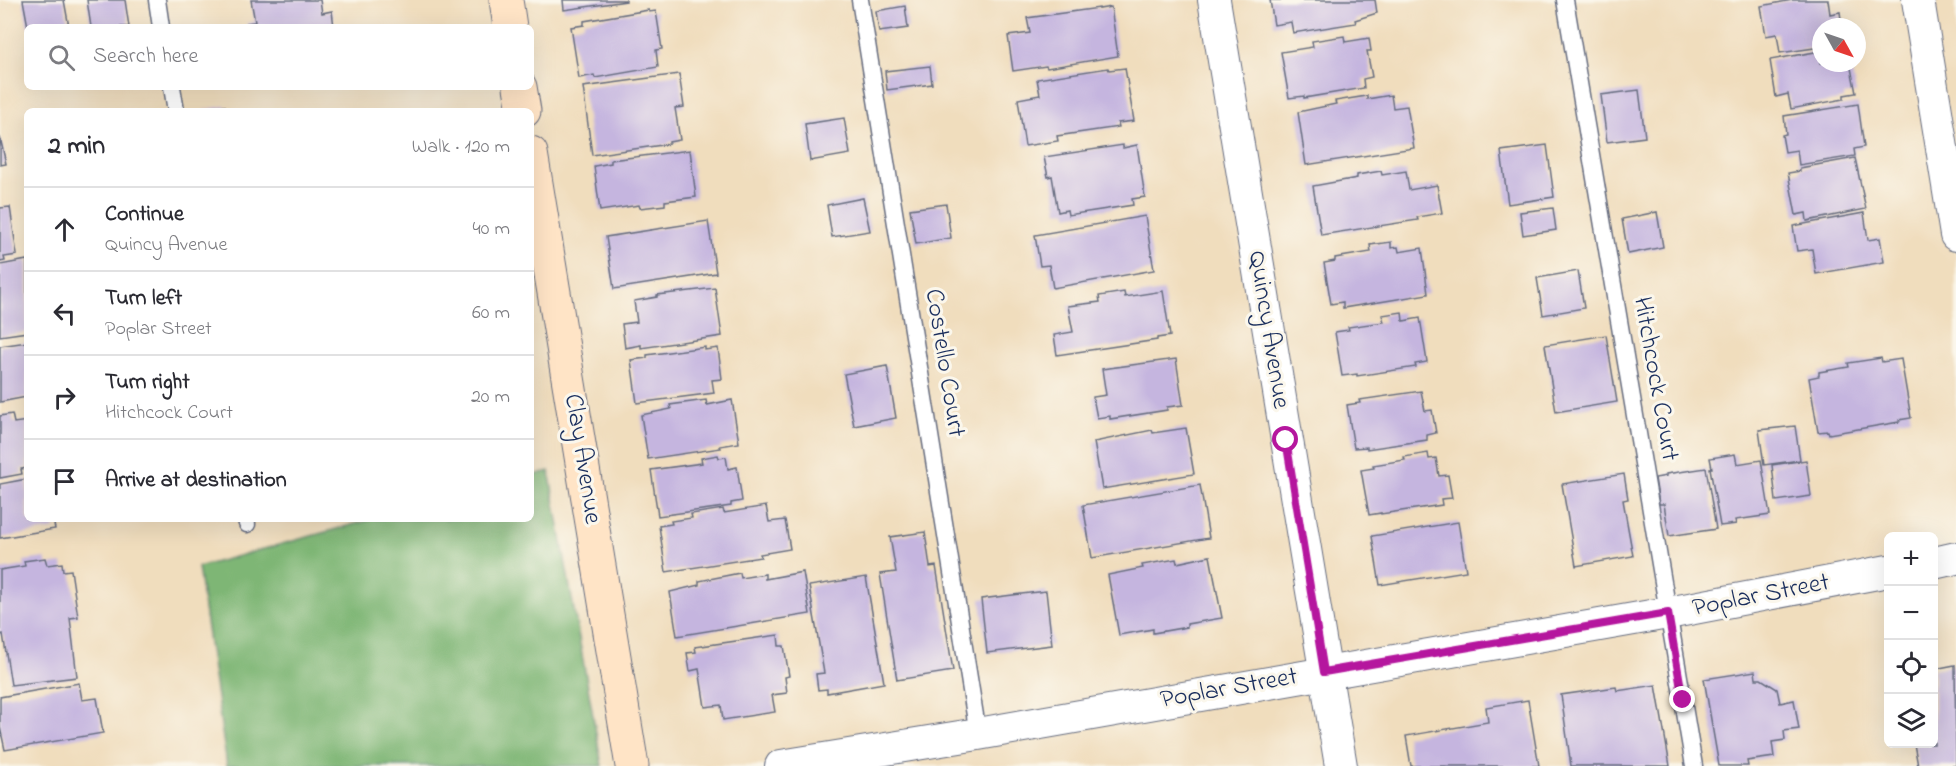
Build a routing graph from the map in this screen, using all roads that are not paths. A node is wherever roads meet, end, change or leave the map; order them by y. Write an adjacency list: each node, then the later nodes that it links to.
1 (157, 0): 7 (lane)
2 (506, 0): 8 (main road)
3 (860, 0): 20 (lane, Costello Court)
4 (1214, 0): 19 (street, Quincy Avenue)
5 (1564, 0): 18 (lane, Hitchcock Court)
6 (1918, 0): 14 (street)
7 (161, 24)
8 (510, 24)
9 (172, 90): 11 (lane)
10 (520, 90): 12 (main road)
11 (176, 108)
12 (524, 108)
13 (534, 171): 21 (main road, Clay Avenue)
14 (1956, 234)
15 (1956, 558): 16 (street)
16 (1938, 562)
17 (1884, 572): 18 (street, Poplar Street)
18 (1668, 613): 19 (street, Poplar Street); 24 (lane, Hitchcock Court)
19 (1324, 672): 20 (street, Poplar Street); 23 (street, Quincy Avenue)
20 (978, 734): 22 (street, Poplar Street)
21 (632, 766)
22 (781, 766)
23 (1341, 766)
24 (1694, 766)

